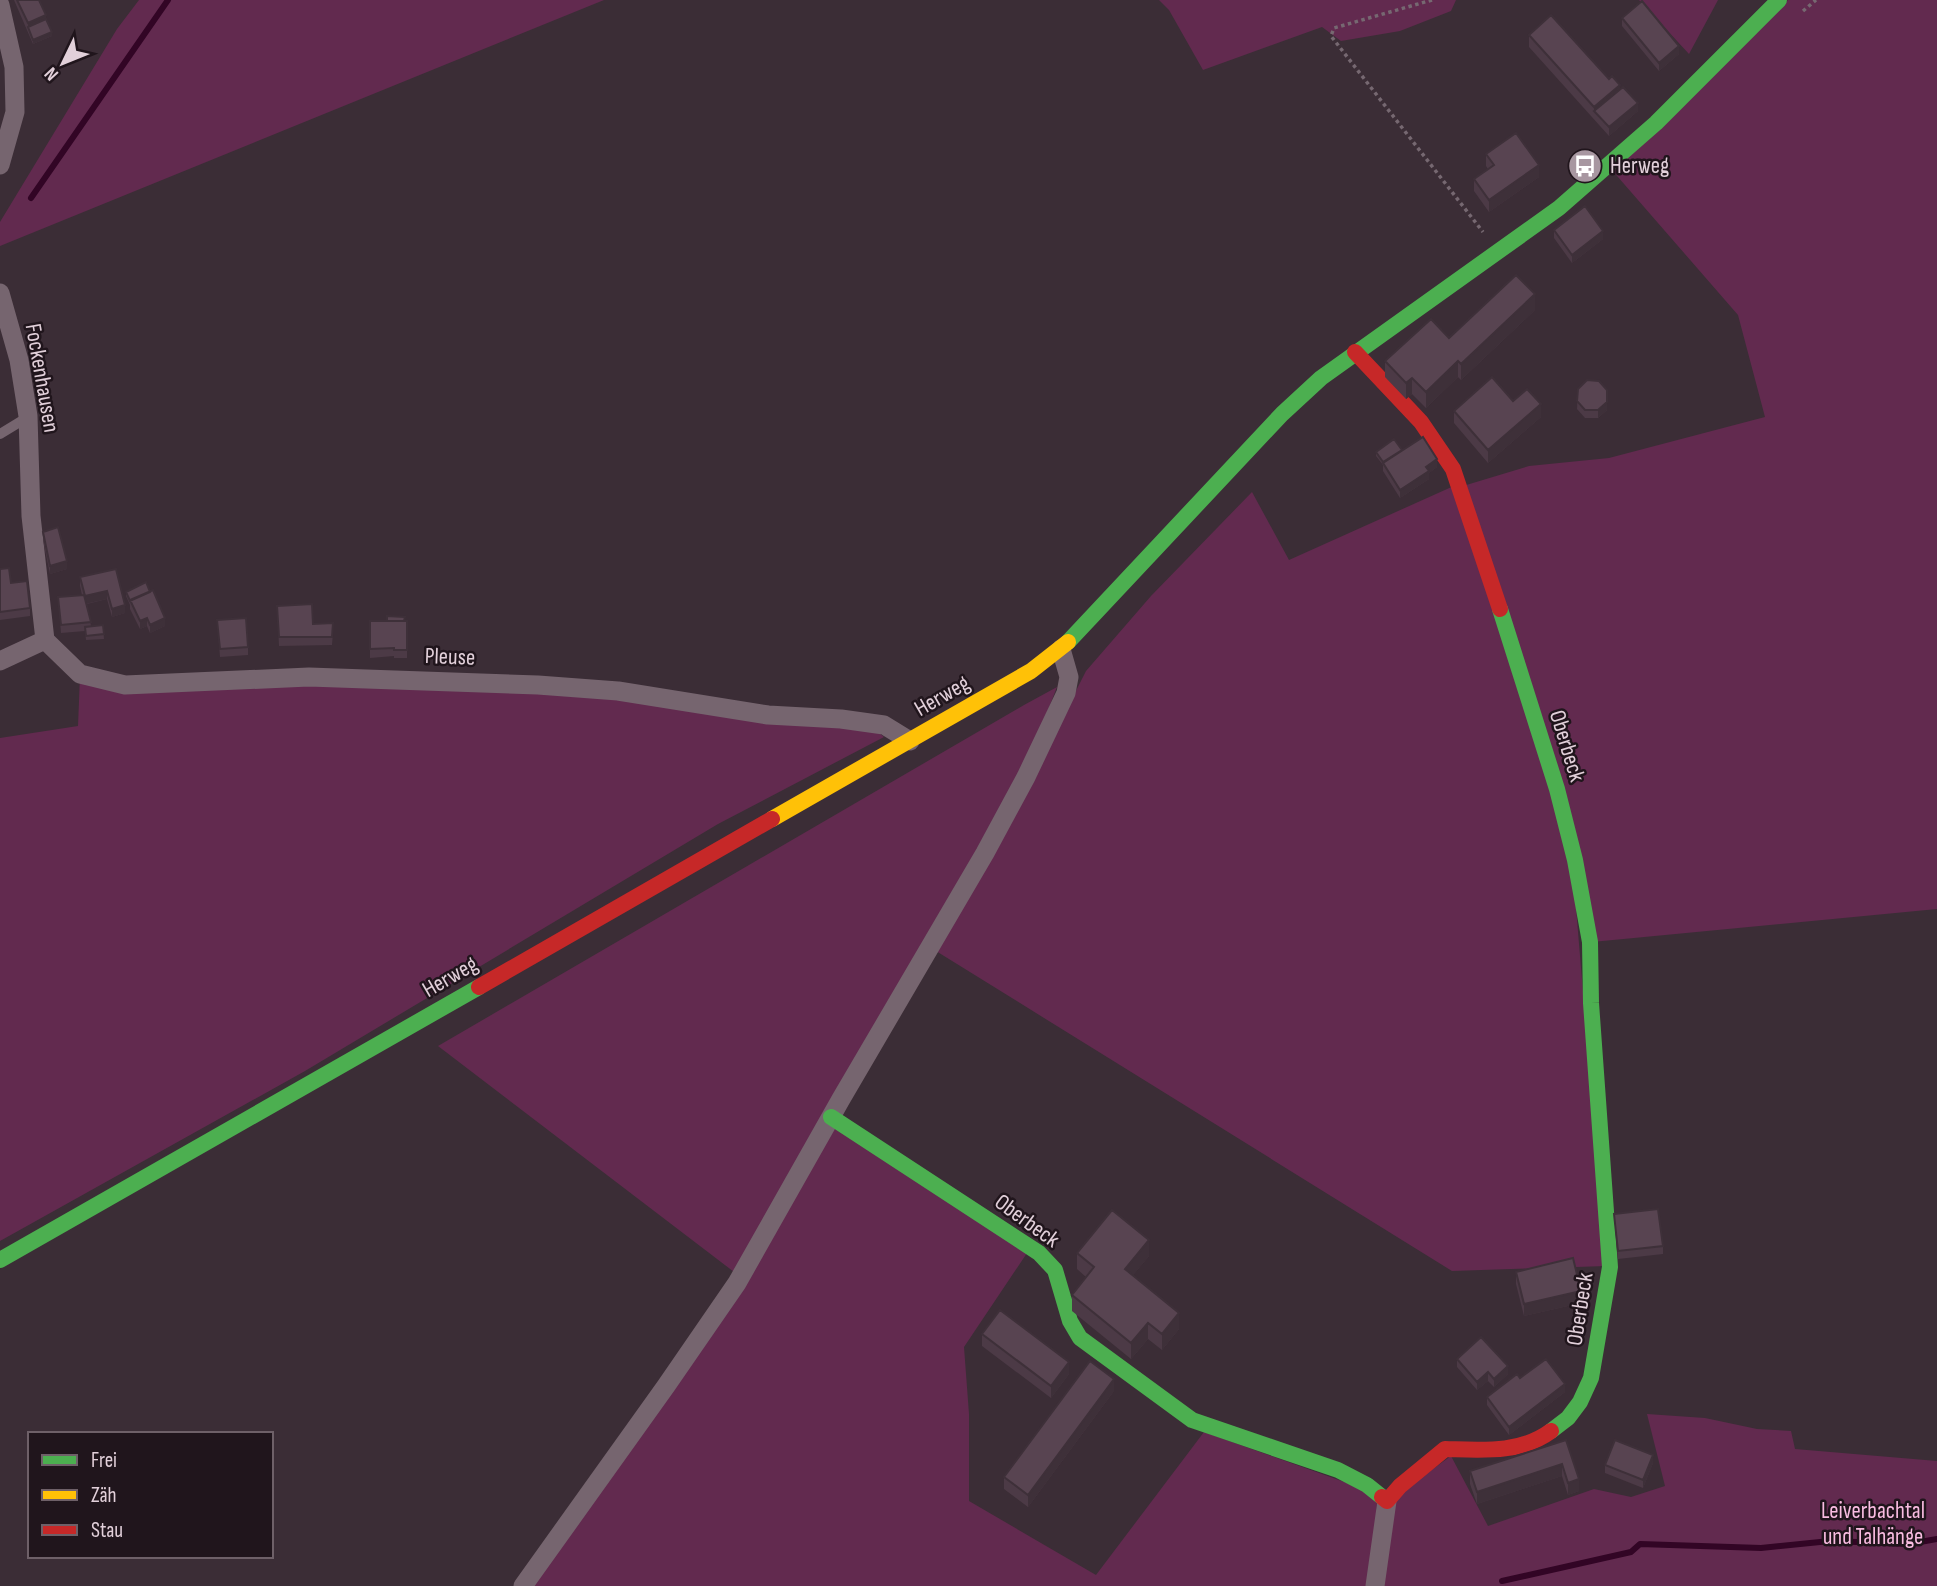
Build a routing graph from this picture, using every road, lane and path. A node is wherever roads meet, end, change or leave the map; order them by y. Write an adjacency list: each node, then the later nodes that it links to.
1 (1432, 0): 5 (path)
2 (1779, 0): 5 (main road, Herweg)
3 (0, 5): 4 (street)
4 (0, 164)
5 (1500, 252): 7 (main road, Herweg)
6 (0, 293): 8 (street, Fockenhausen)
7 (1355, 352): 11 (main road, Herweg); 16 (main road, Oberbeck)
8 (28, 416): 9 (lane); 10 (street, Fockenhausen)
9 (0, 433)
10 (45, 640): 12 (street); 13 (street, Pleuse)
11 (1061, 649): 13 (main road, Herweg); 14 (street)
12 (0, 661)
13 (910, 741): 15 (main road, Herweg)
14 (831, 1118): 16 (main road, Oberbeck); 17 (street)
15 (0, 1260)
16 (1387, 1501): 18 (street)
17 (523, 1586)
18 (1375, 1586)

